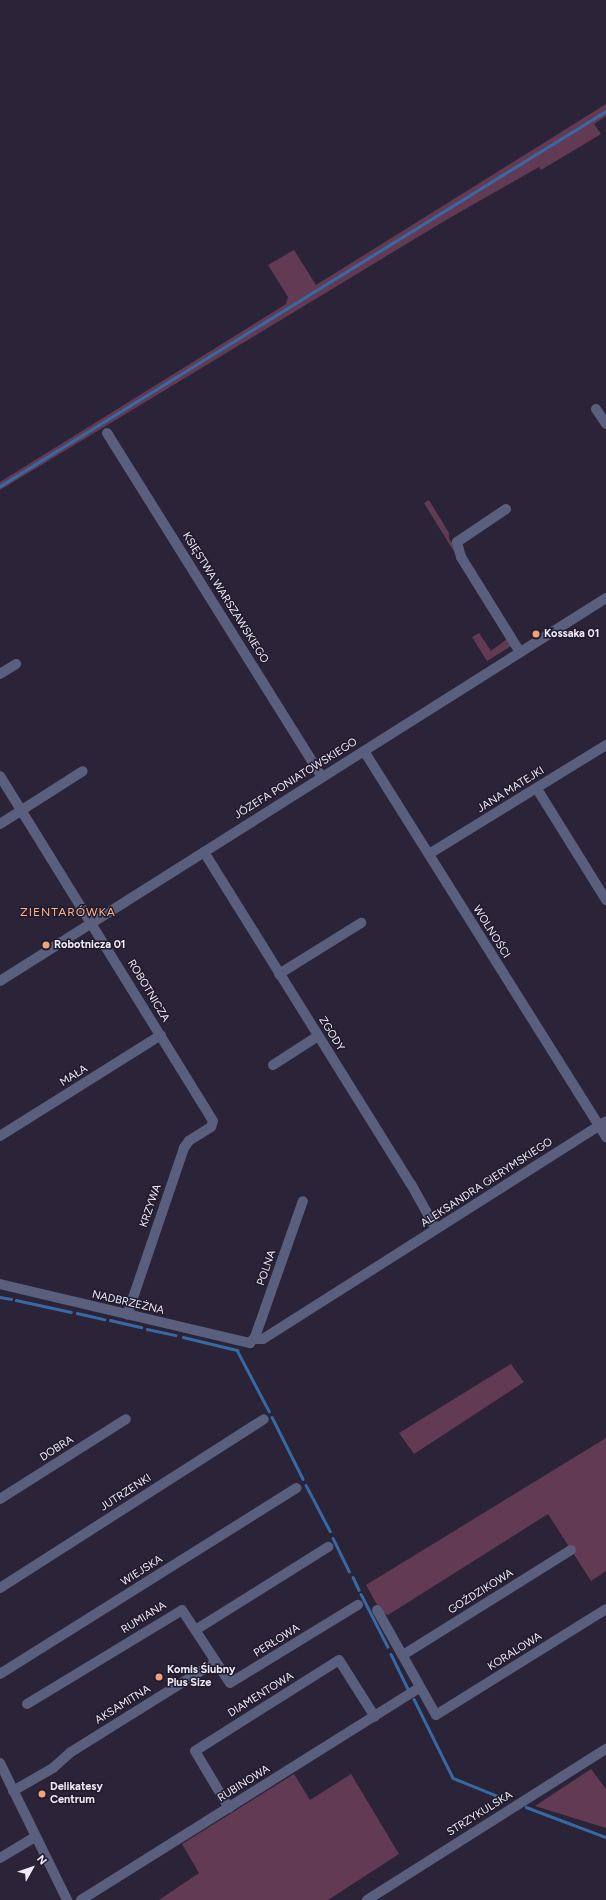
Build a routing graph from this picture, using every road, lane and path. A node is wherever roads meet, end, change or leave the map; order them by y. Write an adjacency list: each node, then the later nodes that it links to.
1 (596, 409): 2 (street)
2 (606, 424)
3 (107, 433): 13 (street, KSIĘSTWA WARSZAWSKIEGO)
4 (506, 510): 6 (street)
5 (606, 598): 6 (street, JÓZEFA PONIATOWSKIEGO)
6 (520, 652): 10 (street, JÓZEFA PONIATOWSKIEGO)
7 (16, 664): 8 (street)
8 (0, 674)
9 (606, 745): 14 (street, JANA MATEJKI)
10 (364, 751): 13 (street, JÓZEFA PONIATOWSKIEGO); 18 (street, WOLNOŚCI)
11 (83, 771): 15 (street)
12 (0, 776): 15 (street, ROBOTNICZA)
13 (322, 777): 17 (street, JÓZEFA PONIATOWSKIEGO)
14 (537, 789): 18 (street, JANA MATEJKI); 19 (street)
15 (22, 810): 16 (street); 20 (street, ROBOTNICZA)
16 (0, 824)
17 (204, 852): 20 (street, JÓZEFA PONIATOWSKIEGO); 22 (street, ZGODY)
18 (429, 854): 28 (street, WOLNOŚCI)
19 (606, 900)
20 (92, 922): 23 (street, JÓZEFA PONIATOWSKIEGO); 24 (street, ROBOTNICZA)
21 (361, 923): 22 (street)
22 (279, 974): 25 (street, ZGODY)
23 (0, 981)
24 (161, 1035): 27 (street, ROBOTNICZA); 29 (street, MAŁA)
25 (318, 1036): 26 (street); 32 (street, ZGODY)
26 (273, 1065)
27 (212, 1117): 34 (street, KRZYWA)
28 (602, 1123): 30 (street, WOLNOŚCI); 32 (street, ALEKSANDRA GIERYMSKIEGO)
29 (0, 1136)
30 (606, 1137)
31 (303, 1201): 35 (street, POLNA)
32 (436, 1229): 35 (street, ALEKSANDRA GIERYMSKIEGO)
33 (0, 1284): 34 (street, NADBRZEŻNA)
34 (127, 1315): 35 (street, NADBRZEŻNA)
35 (253, 1340)
36 (126, 1419): 39 (street, DOBRA)
37 (264, 1419): 42 (street, JUTRZENKI)
38 (297, 1488): 49 (street, WIEJSKA)
39 (0, 1499)
40 (328, 1547): 46 (street)
41 (571, 1550): 47 (street, GOŹDZIKOWA)
42 (0, 1588)
43 (358, 1605): 48 (street, PERŁOWA)
44 (377, 1610): 47 (street)
45 (606, 1610): 50 (street, KORALOWA)
46 (197, 1629): 48 (street); 51 (street, RUMIANA)
47 (403, 1655): 50 (street)
48 (216, 1662): 55 (street, AKSAMITNA)
49 (0, 1674)
50 (419, 1688): 52 (street, RUBINOWA)
51 (27, 1704)
52 (375, 1717): 56 (street, RUBINOWA); 56 (street, DIAMENTOWA)
53 (606, 1749): 61 (street, STRZYKULSKA)
54 (1, 1767): 55 (street)
55 (13, 1791): 57 (street)
56 (229, 1808): 60 (street, RUBINOWA)
57 (35, 1837): 58 (street); 59 (street)
58 (0, 1858)
59 (67, 1900)
60 (81, 1900)
61 (367, 1900)

